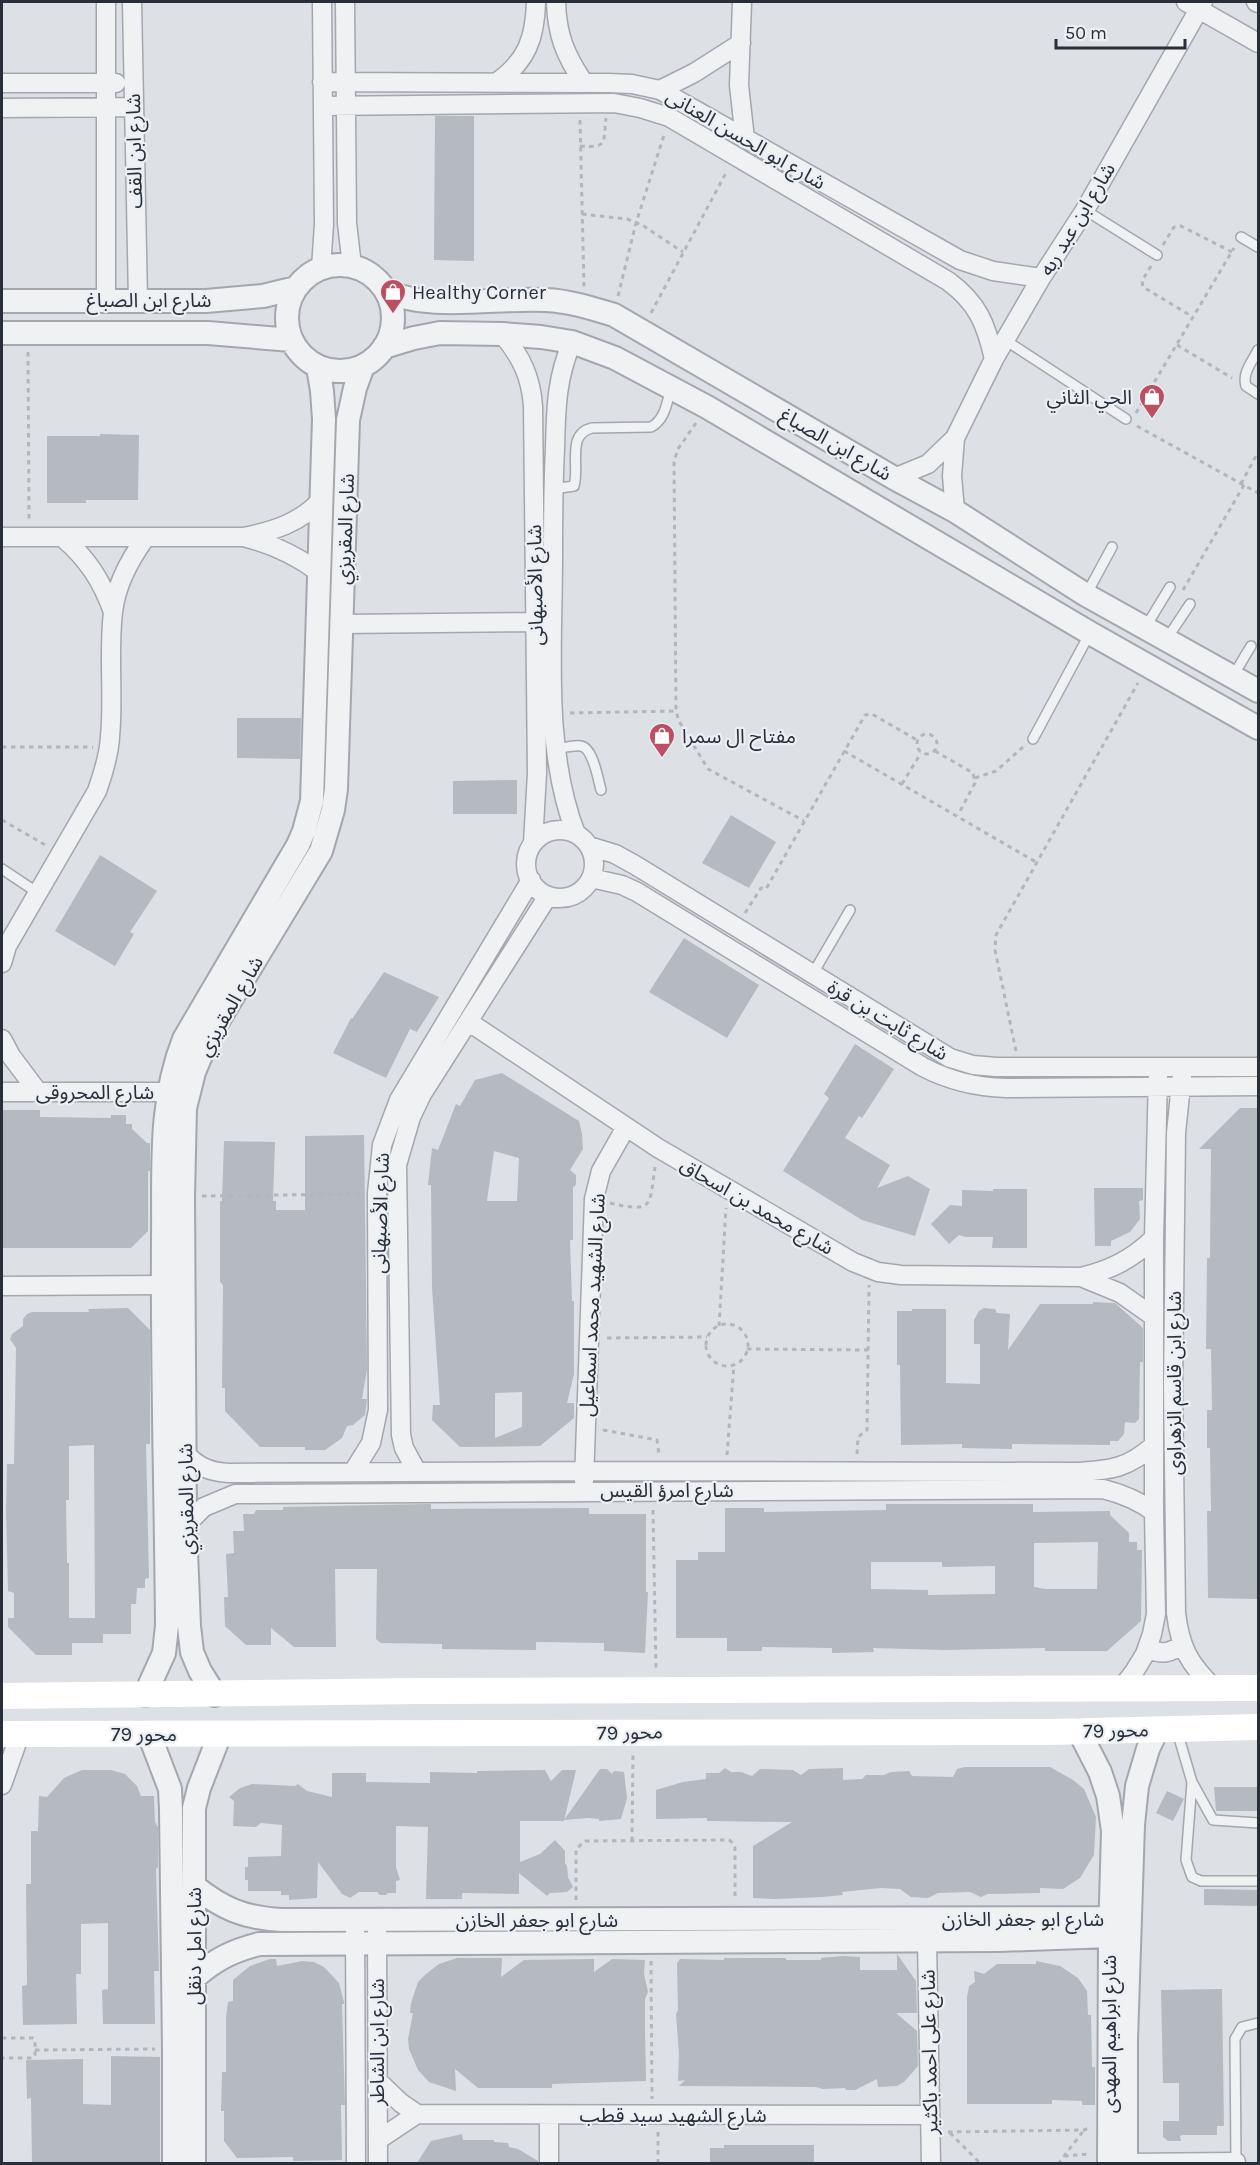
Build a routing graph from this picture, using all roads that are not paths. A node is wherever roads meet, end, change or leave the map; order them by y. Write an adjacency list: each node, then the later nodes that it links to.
1 (106, 2): 14 (street, شارع ابن القف)
2 (132, 2): 15 (street, شارع ابن القف)
3 (322, 2): 11 (street)
4 (345, 2): 16 (street)
5 (536, 2): 12 (street)
6 (556, 2): 17 (street)
7 (742, 2): 9 (street)
8 (1196, 4): 10 (street); 27 (street, شارع ابن عبد ربه)
9 (741, 43): 19 (street); 26 (street)
10 (1258, 43)
11 (322, 82): 16 (street, شارع ابو الحسن العنانى); 23 (street)
12 (496, 82): 16 (street, شارع ابو الحسن العنانى); 17 (street, شارع ابو الحسن العنانى)
13 (2, 83): 14 (street)
14 (106, 83): 15 (street); 24 (street, شارع ابن القف)
15 (133, 83): 22 (street, شارع ابن القف)
16 (346, 83): 21 (street)
17 (584, 83): 18 (street, شارع ابو الحسن العنانى)
18 (624, 84): 19 (street, شارع ابو الحسن العنانى); 20 (street)
19 (660, 90): 26 (street, شارع ابو الحسن العنانى)
20 (615, 104): 21 (street, شارع ابو الحسن العنانى); 46 (street, شارع ابو الحسن العنانى)
21 (346, 105): 23 (street, شارع ابو الحسن العنانى); 31 (street)
22 (133, 106): 24 (street); 38 (street, شارع ابن القف)
23 (323, 106): 32 (street)
24 (106, 107): 25 (street); 36 (street, شارع ابن القف)
25 (2, 108)
26 (745, 139): 33 (street, شارع ابو الحسن العنانى)
27 (1085, 210): 30 (lane); 33 (street, شارع ابن عبد ربه)
28 (1241, 237): 29 (lane)
29 (1258, 247)
30 (1157, 255)
31 (352, 266): 32 (street); 35 (street)
32 (321, 268): 34 (street)
33 (1041, 278): 42 (street, شارع ابن عبد ربه)
34 (296, 288): 38 (street, شارع ابن الصباغ); 41 (street)
35 (385, 290): 44 (street); 53 (street, شارع ابن الصباغ)
36 (106, 300): 37 (street, شارع ابن الصباغ); 38 (street, شارع ابن الصباغ)
37 (2, 301)
38 (138, 301)
39 (2, 333): 41 (street, شارع ابن الصباغ)
40 (502, 334): 43 (street, شارع ابن الصباغ); 44 (street, شارع ابن الصباغ); 67 (street, شارع الأصبهانى)
41 (291, 340): 47 (street)
42 (1005, 340): 46 (street, شارع ابن عبد ربه); 51 (lane)
43 (572, 342): 49 (street, شارع ابن الصباغ); 54 (street, شارع الأصبهانى)
44 (384, 347): 48 (street)
45 (1258, 351): 50 (lane)
46 (994, 359): 52 (street, شارع ابن عبد ربه)
47 (318, 366): 48 (street); 55 (street, شارع المقريزي)
48 (363, 366): 68 (street, شارع المقريزي)
49 (672, 387): 54 (lane); 70 (street, شارع ابن الصباغ)
50 (1258, 394)
51 (1126, 419)
52 (955, 438): 53 (street, شارع ابن عبد ربه); 56 (street, شارع ابن عبد ربه)
53 (894, 478): 56 (street, شارع ابن الصباغ)
54 (553, 489): 77 (street, شارع الأصبهانى)
55 (322, 499): 60 (street); 62 (street, شارع المقريزي)
56 (955, 511): 64 (street, شارع ابن الصباغ)
57 (2, 537): 58 (street)
58 (62, 537): 59 (street); 66 (street)
59 (146, 537): 60 (street); 66 (street)
60 (243, 537): 62 (street)
61 (1112, 547): 64 (lane)
62 (320, 573): 100 (street, شارع المقريزي)
63 (1170, 587): 69 (lane)
64 (1086, 594): 69 (street, شارع ابن الصباغ)
65 (1190, 604): 71 (lane)
66 (113, 612): 84 (street)
67 (536, 622): 68 (street); 80 (street, شارع الأصبهانى)
68 (341, 624): 100 (street, شارع المقريزي)
69 (1145, 628): 71 (street, شارع ابن الصباغ)
70 (1090, 633): 75 (street, شارع ابن الصباغ); 76 (lane)
71 (1166, 640): 73 (street, شارع ابن الصباغ)
72 (1251, 646): 73 (lane)
73 (1232, 678): 74 (street, شارع ابن الصباغ)
74 (1258, 691)
75 (1258, 728)
76 (1033, 739)
77 (556, 749): 78 (lane); 79 (street, شارع الأصبهانى)
78 (601, 790)
79 (583, 840): 80 (street); 82 (street); 88 (street, شارع ثابت بن قرة)
80 (533, 843): 83 (street)
81 (2, 869): 84 (lane)
82 (591, 878): 85 (street); 89 (street, شارع ثابت بن قرة)
83 (531, 880): 85 (street); 111 (street, شارع الأصبهانى)
84 (38, 893): 87 (street)
85 (548, 896): 90 (street, شارع الأصبهانى)
86 (850, 910): 88 (lane)
87 (2, 963)
88 (806, 971): 89 (street); 92 (street, شارع ثابت بن قرة)
89 (790, 985): 95 (street, شارع ثابت بن قرة)
90 (470, 1022): 101 (street, شارع محمد بن اسحاق); 112 (street, شارع الأصبهانى)
91 (2, 1039): 99 (street)
92 (1158, 1066): 93 (street, شارع ثابت بن قرة); 95 (street, شارع ابن قاسم الزهراوى)
93 (1183, 1066): 94 (street, شارع ثابت بن قرة); 96 (street, شارع ابن قاسم الزهراوى)
94 (1258, 1067)
95 (1158, 1086): 96 (street, شارع ثابت بن قرة); 102 (street, شارع ابن قاسم الزهراوى)
96 (1181, 1086): 97 (street, شارع ثابت بن قرة); 107 (street, شارع ابن قاسم الزهراوى)
97 (1258, 1086)
98 (2, 1092): 99 (street, شارع المحروقى)
99 (38, 1092): 100 (street, شارع المحروقى)
100 (179, 1092): 104 (street, شارع المقريزي); 109 (street, شارع المقريزي)
101 (626, 1127): 103 (street, شارع محمد بن اسحاق); 110 (street, شارع الشهيد محمد اسماعيل)
102 (1154, 1238): 103 (street, شارع محمد بن اسحاق); 106 (street, شارع ابن قاسم الزهراوى)
103 (1081, 1277): 106 (street, شارع محمد بن اسحاق)
104 (163, 1285): 105 (street); 116 (street, شارع المقريزي)
105 (2, 1286)
106 (1154, 1317): 107 (street, شارع ابن قاسم الزهراوى)
107 (1164, 1388): 108 (street, شارع ابن قاسم الزهراوى); 117 (street, شارع ابن قاسم الزهراوى)
108 (1154, 1445): 110 (street, شارع امرؤ القيس); 114 (street, شارع ابن قاسم الزهراوى)
109 (185, 1453): 111 (street, شارع امرؤ القيس); 115 (street, شارع المقريزي)
110 (585, 1471): 112 (street, شارع امرؤ القيس); 113 (street, شارع الشهيد محمد اسماعيل)
111 (353, 1472): 112 (street, شارع امرؤ القيس)
112 (417, 1472)
113 (584, 1491): 114 (street, شارع امرؤ القيس); 115 (street, شارع امرؤ القيس)
114 (1154, 1512): 118 (street, شارع ابن قاسم الزهراوى)
115 (185, 1526): 116 (street, شارع المقريزي)
116 (178, 1626): 125 (street, شارع المقريزي); 126 (street, شارع المقريزي)
117 (1182, 1643): 118 (street); 119 (street, شارع ابن قاسم الزهراوى)
118 (1147, 1648): 121 (street, شارع ابن قاسم الزهراوى)
119 (1214, 1688): 120 (main road, محور 79); 121 (main road, محور 79)
120 (1258, 1688)
121 (1121, 1689): 123 (main road, محور 79)
122 (620, 1690): 123 (main road, محور 79); 126 (main road, محور 79); 130 (main road)
123 (701, 1690): 131 (main road)
124 (5, 1692): 125 (main road, محور 79)
125 (145, 1695): 126 (main road, محور 79)
126 (215, 1695)
127 (1258, 1727): 128 (main road, محور 79)
128 (1167, 1729): 129 (main road, محور 79); 135 (lane); 143 (street, شارع ابراهيم المهدى)
129 (1079, 1731): 131 (main road, محور 79); 143 (street, شارع ابراهيم المهدى)
130 (633, 1732): 131 (main road, محور 79); 134 (main road, محور 79)
131 (710, 1732)
132 (11, 1734): 133 (main road, محور 79); 136 (street)
133 (149, 1734): 134 (main road, محور 79); 138 (street, شارع امل دنقل)
134 (220, 1734): 137 (street, شارع امل دنقل)
135 (1192, 1782): 139 (lane); 140 (lane)
136 (2, 1785)
137 (198, 1788): 138 (street); 141 (street, شارع امل دنقل)
138 (170, 1789): 154 (street, شارع امل دنقل)
139 (1258, 1823)
140 (1258, 1881)
141 (194, 1886): 142 (street, شارع ابو جعفر الخازن); 146 (street, شارع امل دنقل)
142 (366, 1920): 143 (street, شارع ابو جعفر الخازن); 145 (street, شارع ابن الشاطر)
143 (1116, 1927): 144 (street, شارع ابو جعفر الخازن); 153 (street, شارع ابراهيم المهدى); 153 (street, شارع ابراهيم المهدى)
144 (927, 1940): 145 (street, شارع ابو جعفر الخازن); 151 (street, شارع على احمد باكثير)
145 (366, 1943): 146 (street, شارع ابو جعفر الخازن); 148 (street, شارع ابن الشاطر); 156 (street, شارع ابن الشاطر)
146 (194, 1978): 155 (street, شارع امل دنقل)
147 (1258, 2024): 160 (lane)
148 (378, 2081): 149 (street); 152 (street, شارع ابن الشاطر)
149 (417, 2114): 150 (street, شارع الشهيد سيد قطب); 152 (street)
150 (549, 2115): 151 (street, شارع الشهيد سيد قطب); 158 (street)
151 (930, 2124): 159 (street, شارع على احمد باكثير)
152 (378, 2140): 157 (street, شارع ابن الشاطر)
153 (1118, 2161): 160 (street)
154 (174, 2163)
155 (194, 2163)
156 (356, 2163)
157 (378, 2163)
158 (549, 2163)
159 (931, 2163)
160 (1236, 2163)

